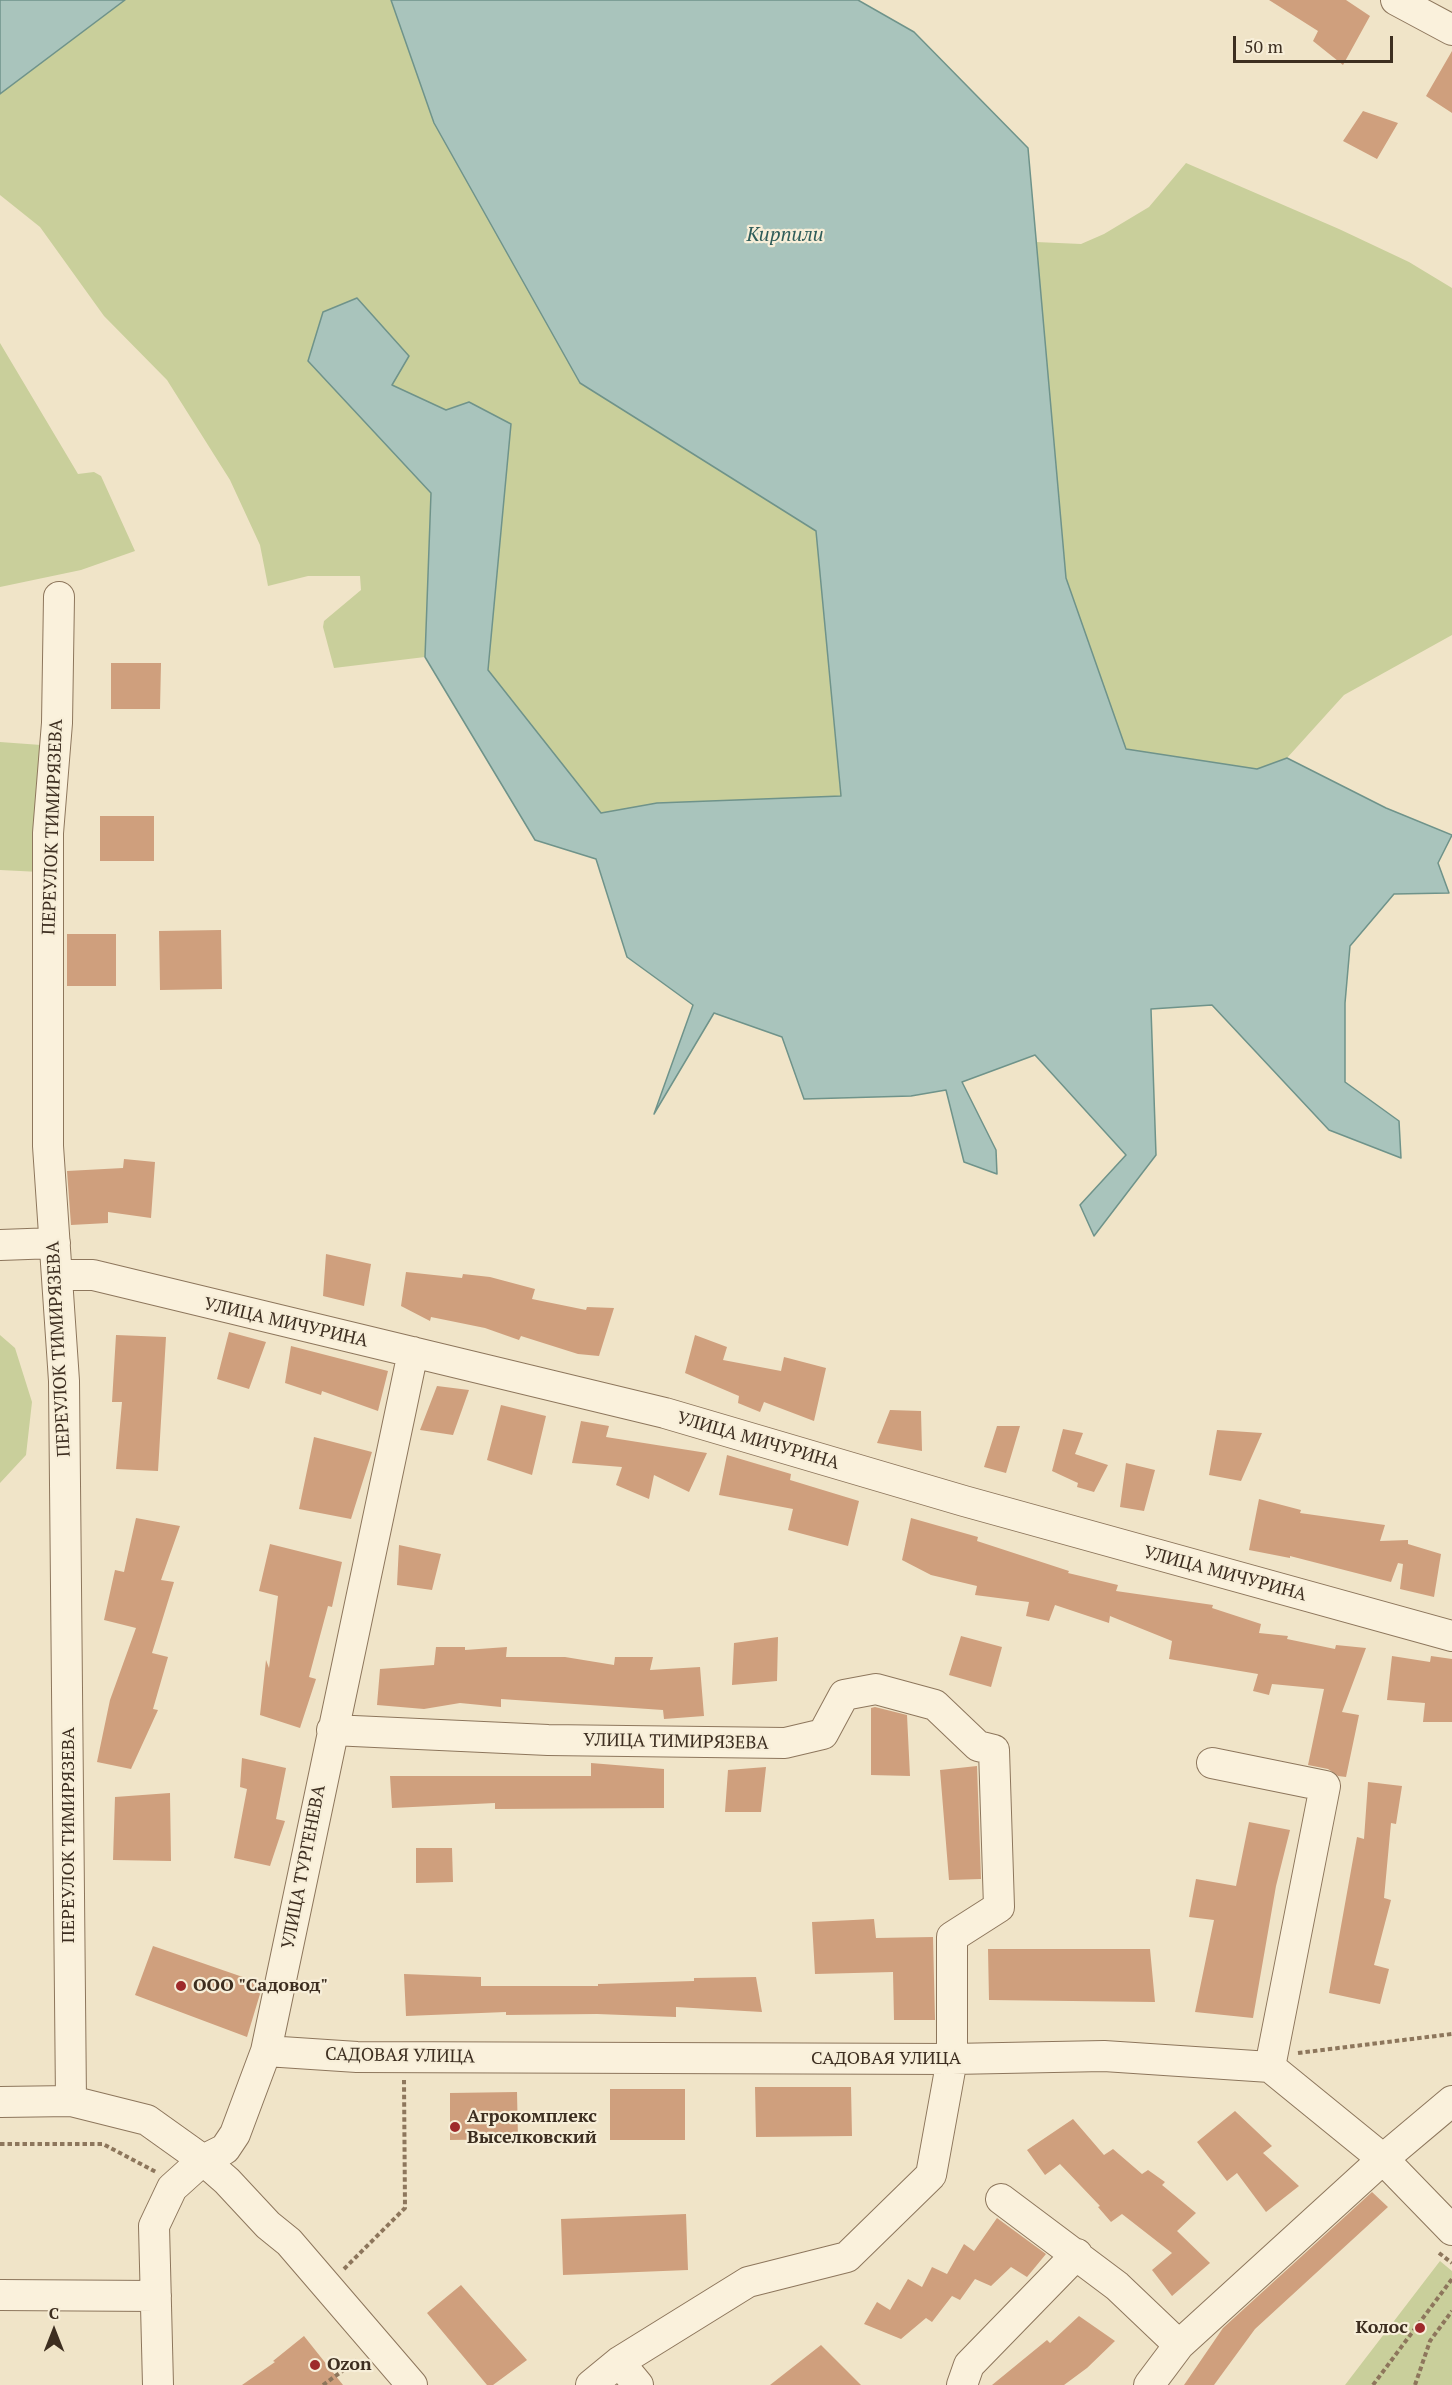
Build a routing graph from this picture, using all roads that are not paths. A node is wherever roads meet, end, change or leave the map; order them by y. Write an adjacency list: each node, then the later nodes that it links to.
1 (1395, 0): 2 (street)
2 (1452, 30)
3 (59, 597): 4 (street, ПЕРЕУЛОК ТИМИРЯЗЕВА)
4 (55, 1243): 5 (street); 6 (street, ПЕРЕУЛОК ТИМИРЯЗЕВА)
5 (0, 1245)
6 (57, 1275): 7 (street, УЛИЦА МИЧУРИНА); 14 (street, ПЕРЕУЛОК ТИМИРЯЗЕВА)
7 (412, 1352): 8 (street, УЛИЦА МИЧУРИНА); 9 (street, УЛИЦА ТУРГЕНЕВА)
8 (1452, 1636)
9 (332, 1730): 11 (street, УЛИЦА ТУРГЕНЕВА); 12 (street, УЛИЦА ТИМИРЯЗЕВА)
10 (1212, 1763): 13 (street)
11 (266, 2051): 12 (street, САДОВАЯ УЛИЦА); 18 (street, УЛИЦА ТУРГЕНЕВА)
12 (952, 2059): 13 (street, САДОВАЯ УЛИЦА); 25 (street)
13 (1270, 2067): 17 (street)
14 (71, 2101): 16 (street); 18 (street)
15 (1452, 2101): 17 (street)
16 (0, 2102)
17 (1383, 2159): 20 (street); 24 (street)
18 (203, 2160): 23 (street, УЛИЦА ТУРГЕНЕВА); 27 (street)
19 (1001, 2199): 21 (street)
20 (1452, 2230)
21 (1077, 2254): 24 (street); 30 (street)
22 (0, 2295): 23 (street)
23 (156, 2296): 26 (street, УЛИЦА ТУРГЕНЕВА)
24 (1179, 2345): 31 (street)
25 (619, 2362): 28 (street); 29 (street)
26 (158, 2385)
27 (412, 2385)
28 (591, 2385)
29 (638, 2385)
30 (962, 2385)
31 (1149, 2385)

